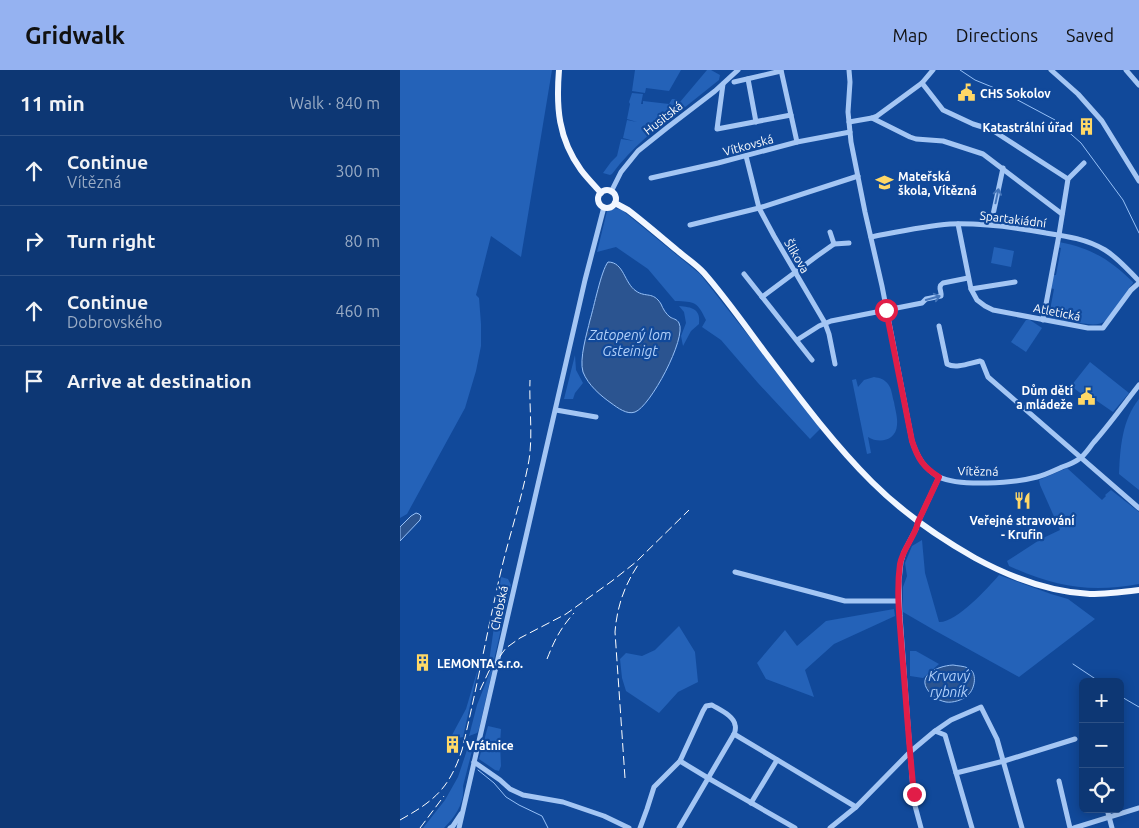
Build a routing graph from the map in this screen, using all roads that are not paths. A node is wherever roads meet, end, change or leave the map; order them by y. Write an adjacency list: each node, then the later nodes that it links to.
1 (559, 70): 27 (main road)
2 (738, 70): 11 (street, Husitská)
3 (781, 70): 8 (street); 13 (street)
4 (849, 70): 16 (street, Vítězná)
5 (933, 70): 10 (street)
6 (1051, 70): 25 (street)
7 (1126, 70): 12 (street)
8 (748, 79): 9 (street); 15 (street)
9 (734, 82)
10 (922, 83): 14 (street); 24 (street)
11 (723, 84): 15 (street); 26 (street, Husitská)
12 (1139, 85)
13 (791, 115): 15 (street); 18 (street)
14 (872, 118): 16 (street); 21 (street)
15 (756, 122)
16 (849, 122): 17 (street, Vítězná)
17 (850, 132): 18 (street, Vítkovská); 22 (street, Vítězná)
18 (797, 142): 19 (street, Vítkovská)
19 (746, 156): 23 (street, Vítkovská); 30 (street, Šlikova)
20 (1084, 163): 24 (street)
21 (1003, 168): 31 (street); 34 (street, one-way to 21)
22 (858, 176): 30 (street); 37 (street, Vítězná)
23 (651, 178)
24 (1068, 179): 31 (street)
25 (1139, 181)
26 (611, 192): 27 (main road); 28 (main road)
27 (601, 194): 29 (main road)
28 (616, 203): 29 (main road); 60 (main road)
29 (604, 207): 55 (street, Chebská)
30 (759, 208): 32 (street); 40 (street, Šlikova)
31 (1062, 214): 36 (street)
32 (690, 224)
33 (958, 224): 34 (street, Spartakiádní); 37 (street, Spartakiádní); 42 (street, Atletická)
34 (991, 224): 36 (street, Spartakiádní)
35 (830, 232): 39 (street)
36 (1059, 235): 44 (street, Spartakiádní); 48 (street)
37 (871, 237): 47 (street, Vítězná)
38 (849, 242): 39 (street)
39 (834, 244): 40 (street)
40 (795, 272): 46 (street); 49 (street, Šlikova)
41 (744, 274): 46 (street)
42 (968, 278): 45 (street, Atletická); 47 (street, one-way to 42)
43 (1014, 282): 45 (street)
44 (1139, 282): 48 (street, Atletická)
45 (971, 288): 48 (street, Atletická)
46 (762, 296): 51 (street)
47 (886, 310): 49 (street); 58 (street, Vítězná)
48 (1043, 320)
49 (825, 323): 51 (street); 53 (street, Šlikova)
50 (939, 326): 57 (street)
51 (796, 340): 52 (street)
52 (812, 360)
53 (835, 364)
54 (1139, 385): 57 (street)
55 (556, 410): 56 (street); 71 (street, Chebská)
56 (596, 417)
57 (1081, 458): 58 (street, Vítězná); 59 (street)
58 (939, 477): 60 (street)
59 (1139, 508)
60 (918, 522): 62 (main road); 63 (street)
61 (735, 572): 63 (street)
62 (1139, 590)
63 (900, 601): 67 (street)
64 (935, 731): 67 (street); 70 (street); 72 (street)
65 (734, 734): 68 (street); 69 (street); 73 (street)
66 (1074, 739): 70 (street)
67 (910, 752): 76 (street); 88 (street)
68 (777, 760): 75 (street); 76 (street)
69 (680, 761): 73 (street); 84 (street)
70 (1004, 761): 72 (street); 90 (street)
71 (474, 762): 78 (street, Chebská); 83 (street)
72 (956, 773): 89 (street)
73 (708, 778): 75 (street); 85 (street)
74 (1059, 781): 91 (street)
75 (751, 803): 86 (street)
76 (856, 807): 87 (street)
77 (1139, 808): 80 (street)
78 (464, 810): 81 (street); 82 (street, Chebská)
79 (1108, 813): 80 (street)
80 (1109, 817): 92 (street); 93 (street)
81 (450, 828)
82 (459, 828)
83 (629, 828)
84 (640, 828)
85 (678, 828)
86 (795, 828)
87 (830, 828)
88 (921, 828)
89 (972, 828)
90 (1022, 828)
91 (1070, 828)
92 (1074, 828)
93 (1112, 828)

